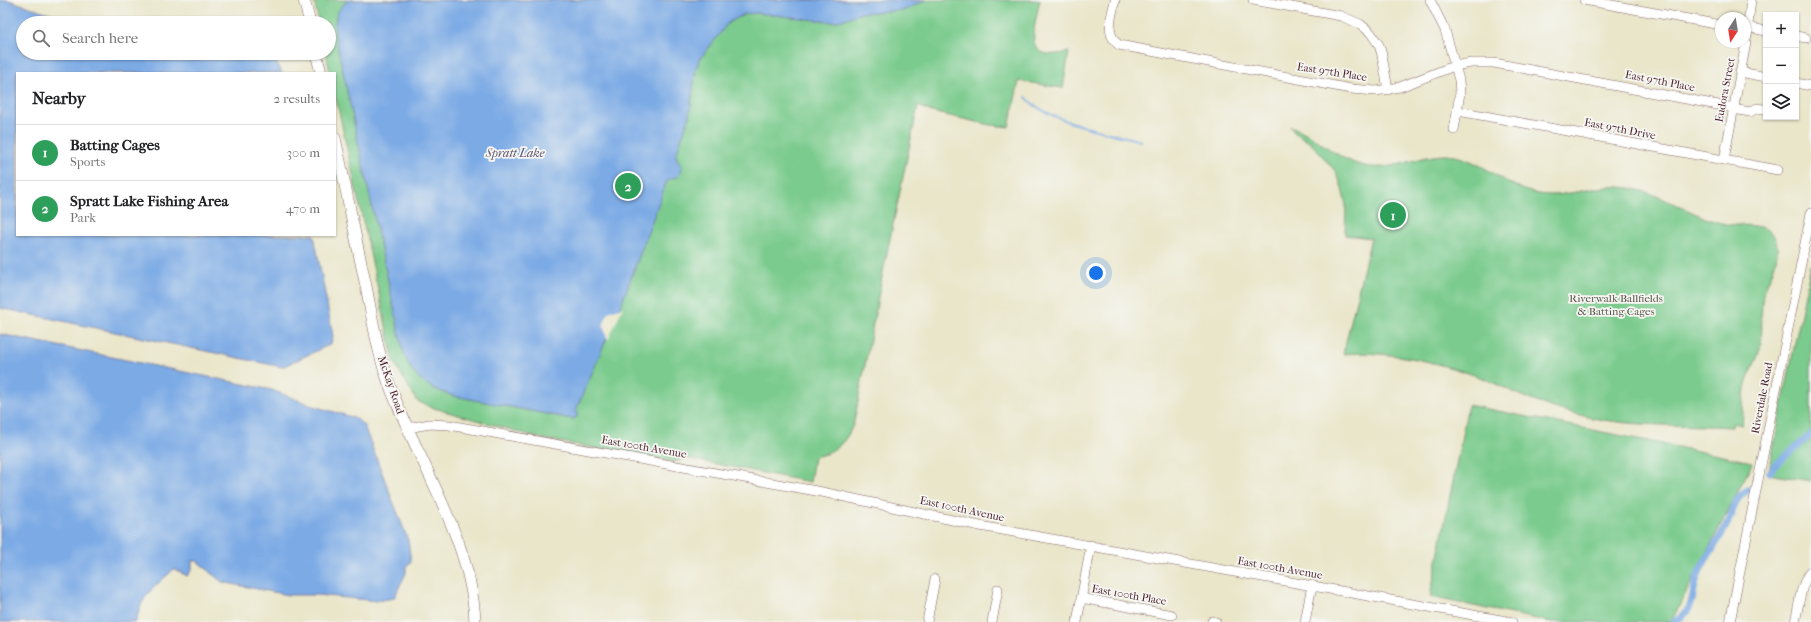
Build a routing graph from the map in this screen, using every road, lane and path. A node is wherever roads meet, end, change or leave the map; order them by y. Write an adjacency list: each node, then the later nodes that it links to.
1 (304, 0): 8 (main road)
2 (1115, 0): 22 (street, East 97th Place)
3 (1254, 0): 22 (street)
4 (1430, 0): 16 (street)
5 (1584, 0): 9 (street)
6 (1751, 0): 7 (street, Eudora Street)
7 (1749, 12)
8 (308, 16)
9 (1715, 24)
10 (1751, 30): 11 (street)
11 (1763, 31)
12 (1799, 37): 13 (street)
13 (1806, 38)
14 (1743, 48): 18 (street, Eudora Street)
15 (318, 60): 17 (main road)
16 (1454, 66): 22 (street, East 97th Place); 23 (street, East 97th Place); 25 (street)
17 (321, 72)
18 (1740, 72): 19 (street); 23 (street, Eudora Street)
19 (1763, 76)
20 (1799, 84): 21 (street)
21 (1811, 86)
22 (1388, 90)
23 (1733, 108): 24 (street, East 97th Place); 28 (street, Eudora Street)
24 (1763, 109)
25 (1458, 111): 26 (street); 28 (street, East 97th Drive)
26 (1454, 130)
27 (336, 143): 31 (main road, McKay Road)
28 (1724, 160): 29 (street, East 97th Drive)
29 (1778, 170)
30 (1811, 214): 45 (street, Riverdale Road)
31 (407, 428): 32 (street, East 100th Avenue); 39 (main road, McKay Road)
32 (1091, 545): 35 (street, East 100th Avenue); 37 (street)
33 (1811, 571): 46 (street)
34 (935, 579): 40 (street)
35 (1312, 585): 43 (street); 44 (street, East 100th Avenue)
36 (998, 589): 41 (street)
37 (1081, 598): 38 (street, East 100th Place); 42 (street)
38 (1172, 615)
39 (475, 622)
40 (927, 622)
41 (992, 622)
42 (1077, 622)
43 (1305, 622)
44 (1512, 622)
45 (1730, 622)
46 (1795, 622)

